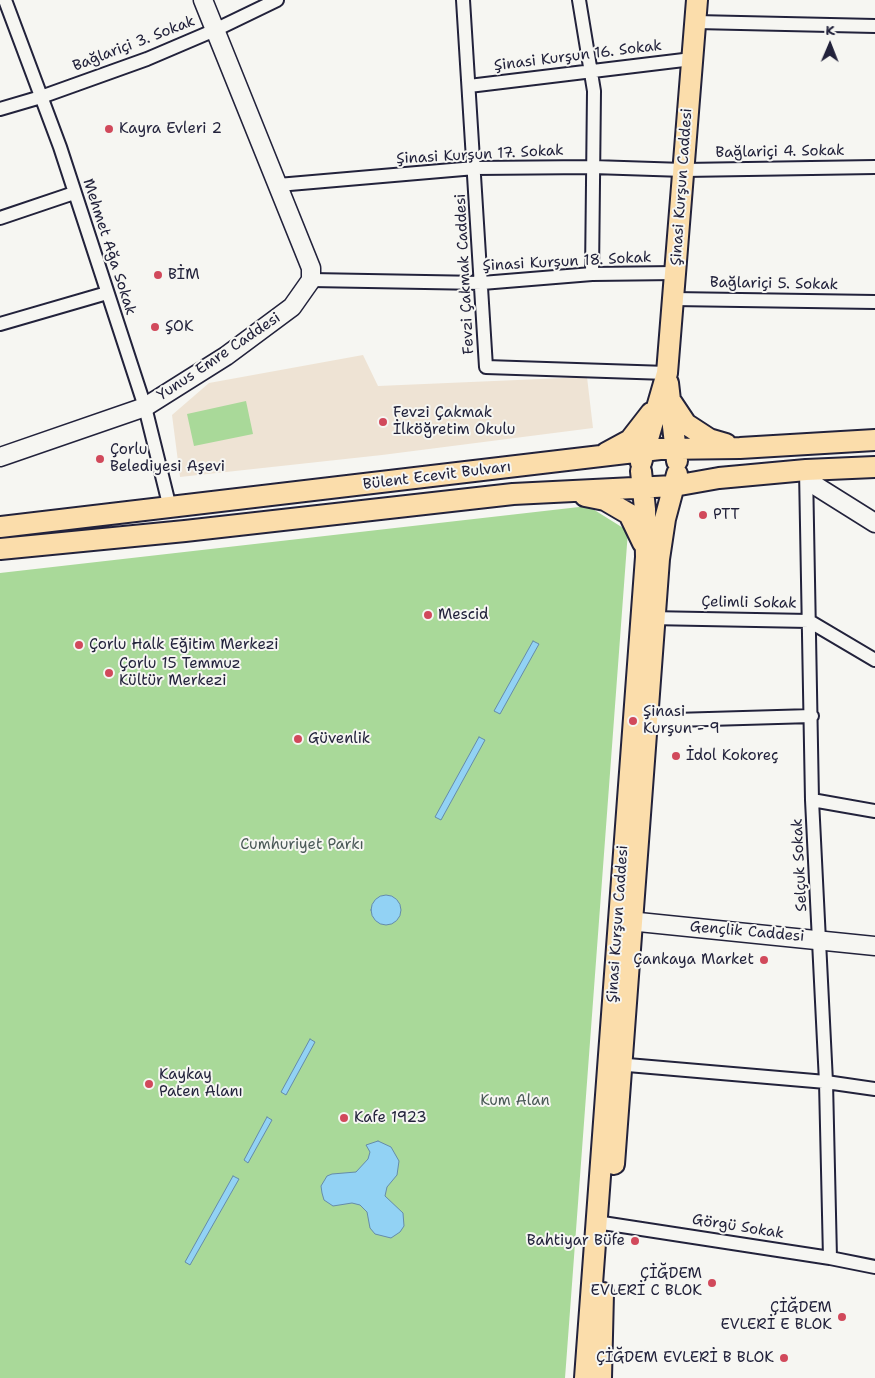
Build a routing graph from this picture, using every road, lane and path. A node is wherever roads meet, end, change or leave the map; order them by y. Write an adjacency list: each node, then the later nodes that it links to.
1 (5, 0): 13 (street, Mehmet Ağa Sokak)
2 (203, 0): 9 (street)
3 (277, 0): 9 (street, Bağlariçi 3. Sokak)
4 (579, 0): 11 (street)
5 (697, 0): 7 (main road, Şinasi Kurşun Caddesi)
6 (466, 1): 12 (street, Fevzi Çakmak Caddesi)
7 (696, 22): 8 (street); 10 (main road, Şinasi Kurşun Caddesi)
8 (875, 26)
9 (216, 30): 13 (street, Bağlariçi 3. Sokak); 19 (street)
10 (692, 59): 11 (street, Şinasi Kurşun 16. Sokak); 18 (main road, Şinasi Kurşun Caddesi)
11 (591, 71): 12 (street, Şinasi Kurşun 16. Sokak); 15 (street)
12 (469, 86): 17 (street, Fevzi Çakmak Caddesi)
13 (41, 98): 14 (street, Bağlariçi 3. Sokak); 20 (street, Mehmet Ağa Sokak)
14 (0, 109)
15 (593, 167): 17 (street, Şinasi Kurşun 17. Sokak); 18 (street, Şinasi Kurşun 17. Sokak); 23 (street)
16 (875, 167): 18 (street, Bağlariçi 4. Sokak)
17 (475, 168): 19 (street, Şinasi Kurşun 17. Sokak); 25 (street, Fevzi Çakmak Caddesi)
18 (684, 170): 22 (main road, Şinasi Kurşun Caddesi)
19 (278, 185): 24 (street)
20 (74, 193): 21 (street); 26 (street, Mehmet Ağa Sokak)
21 (0, 218)
22 (676, 273): 23 (street, Şinasi Kurşun 18. Sokak); 27 (main road, Şinasi Kurşun Caddesi)
23 (592, 274): 25 (street, Şinasi Kurşun 18. Sokak)
24 (311, 280): 25 (street, Şinasi Kurşun 18. Sokak); 32 (street, Yunus Emre Caddesi)
25 (482, 283): 30 (street, Fevzi Çakmak Caddesi)
26 (107, 293): 29 (street); 32 (street, Mehmet Ağa Sokak)
27 (673, 299): 28 (street, Bağlariçi 5. Sokak); 30 (main road, Şinasi Kurşun Caddesi)
28 (875, 302)
29 (0, 324)
30 (667, 373): 31 (main road, Şinasi Kurşun Caddesi)
31 (665, 398): 34 (main road); 36 (main road); 38 (main road, Şinasi Kurşun Caddesi); 38 (main road, Şinasi Kurşun Caddesi)
32 (145, 407): 35 (street, Yunus Emre Caddesi); 42 (street, Mehmet Ağa Sokak)
33 (875, 440): 34 (main road, Bülent Ecevit Bulvarı)
34 (740, 448): 38 (main road, Bülent Ecevit Bulvarı)
35 (0, 457)
36 (593, 458): 38 (main road, Bülent Ecevit Bulvarı); 42 (main road, Bülent Ecevit Bulvarı)
37 (875, 467): 39 (main road, Bülent Ecevit Bulvarı)
38 (659, 468): 40 (main road, Bülent Ecevit Bulvarı); 41 (main road, Bülent Ecevit Bulvarı); 46 (main road, Şinasi Kurşun Caddesi); 46 (main road, Şinasi Kurşun Caddesi)
39 (806, 470): 40 (main road, Bülent Ecevit Bulvarı); 43 (street); 48 (street, Selçuk Sokak)
40 (719, 478): 46 (main road)
41 (553, 491): 45 (main road, Bülent Ecevit Bulvarı); 46 (main road)
42 (170, 508): 44 (main road, Bülent Ecevit Bulvarı)
43 (875, 523)
44 (0, 527)
45 (0, 549)
46 (653, 558): 47 (main road, Şinasi Kurşun Caddesi)
47 (649, 618): 48 (street, Çelimli Sokak); 51 (main road, Şinasi Kurşun Caddesi)
48 (809, 620): 49 (street, Çelimli Sokak); 50 (street, Selçuk Sokak)
49 (875, 660)
50 (812, 716): 51 (street); 52 (street, Selçuk Sokak)
51 (641, 721): 54 (main road, Şinasi Kurşun Caddesi)
52 (812, 800): 53 (street); 55 (street, Selçuk Sokak)
53 (875, 811)
54 (626, 921): 55 (street, Gençlik Caddesi); 57 (main road, Şinasi Kurşun Caddesi)
55 (820, 939): 56 (street, Gençlik Caddesi); 58 (street, Selçuk Sokak)
56 (875, 946)
57 (615, 1064): 58 (street); 60 (main road, Şinasi Kurşun Caddesi)
58 (826, 1082): 59 (street); 61 (street, Selçuk Sokak)
59 (875, 1089)
60 (602, 1222): 61 (street, Görgü Sokak); 63 (main road, Şinasi Kurşun Caddesi); 64 (main road, Şinasi Kurşun Caddesi)
61 (830, 1258): 62 (street, Görgü Sokak)
62 (875, 1267)
63 (585, 1378)
64 (601, 1378)

